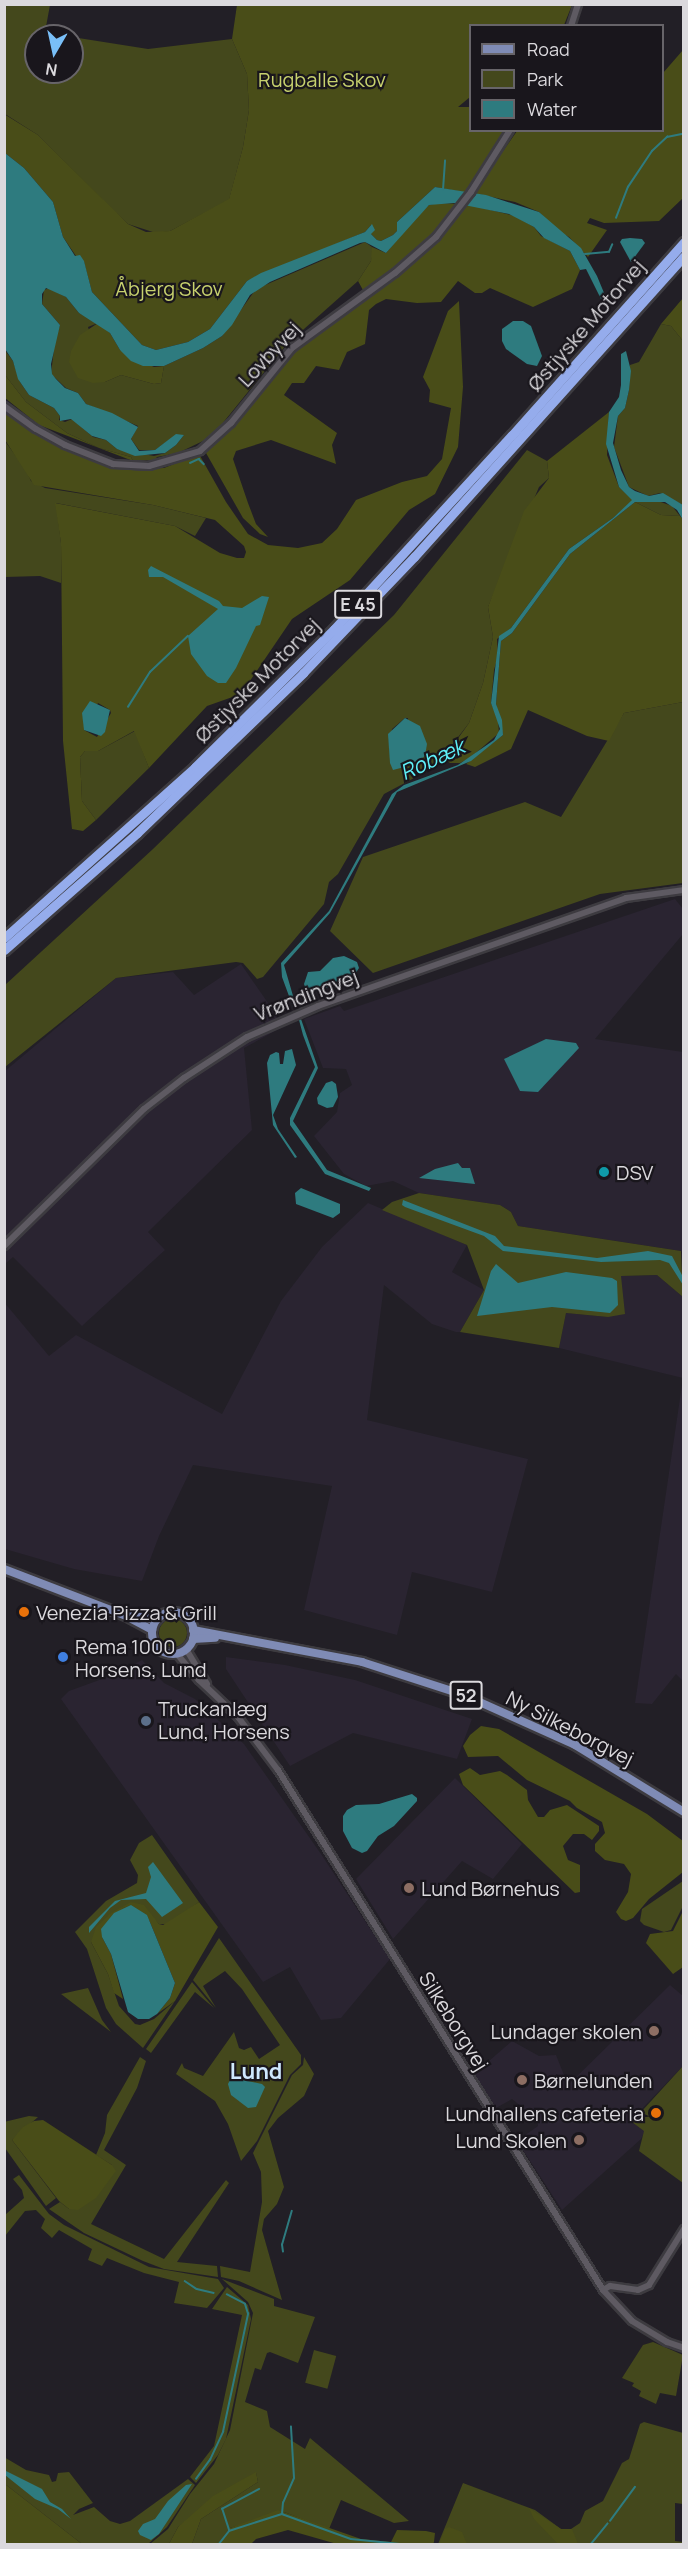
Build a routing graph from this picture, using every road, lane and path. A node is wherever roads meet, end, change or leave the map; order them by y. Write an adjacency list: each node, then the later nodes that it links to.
1 (578, 4): 2 (street)
2 (572, 24)
3 (509, 132): 6 (street, Lovbyvej)
4 (684, 242): 8 (highway, Østjyske Motorvej / E 45)
5 (684, 256): 9 (highway, Østjyske Motorvej / E 45)
6 (4, 406)
7 (684, 890): 10 (street, Vrøndingvej)
8 (4, 938)
9 (4, 950)
10 (4, 1246)
11 (4, 1569): 12 (main road, 52)
12 (124, 1615): 13 (main road, 52); 14 (main road, 52)
13 (156, 1620): 14 (main road); 15 (main road, 52)
14 (152, 1630): 17 (main road, 52)
15 (193, 1634): 16 (main road); 19 (main road, Ny Silkeborgvej / 52)
16 (186, 1649): 17 (main road); 18 (street, Silkeborgvej)
17 (177, 1653): 18 (street, Silkeborgvej)
18 (213, 1692): 21 (street, Silkeborgvej)
19 (684, 1812)
20 (684, 2229): 21 (street)
21 (603, 2290): 22 (street, Silkeborgvej)
22 (684, 2348)

